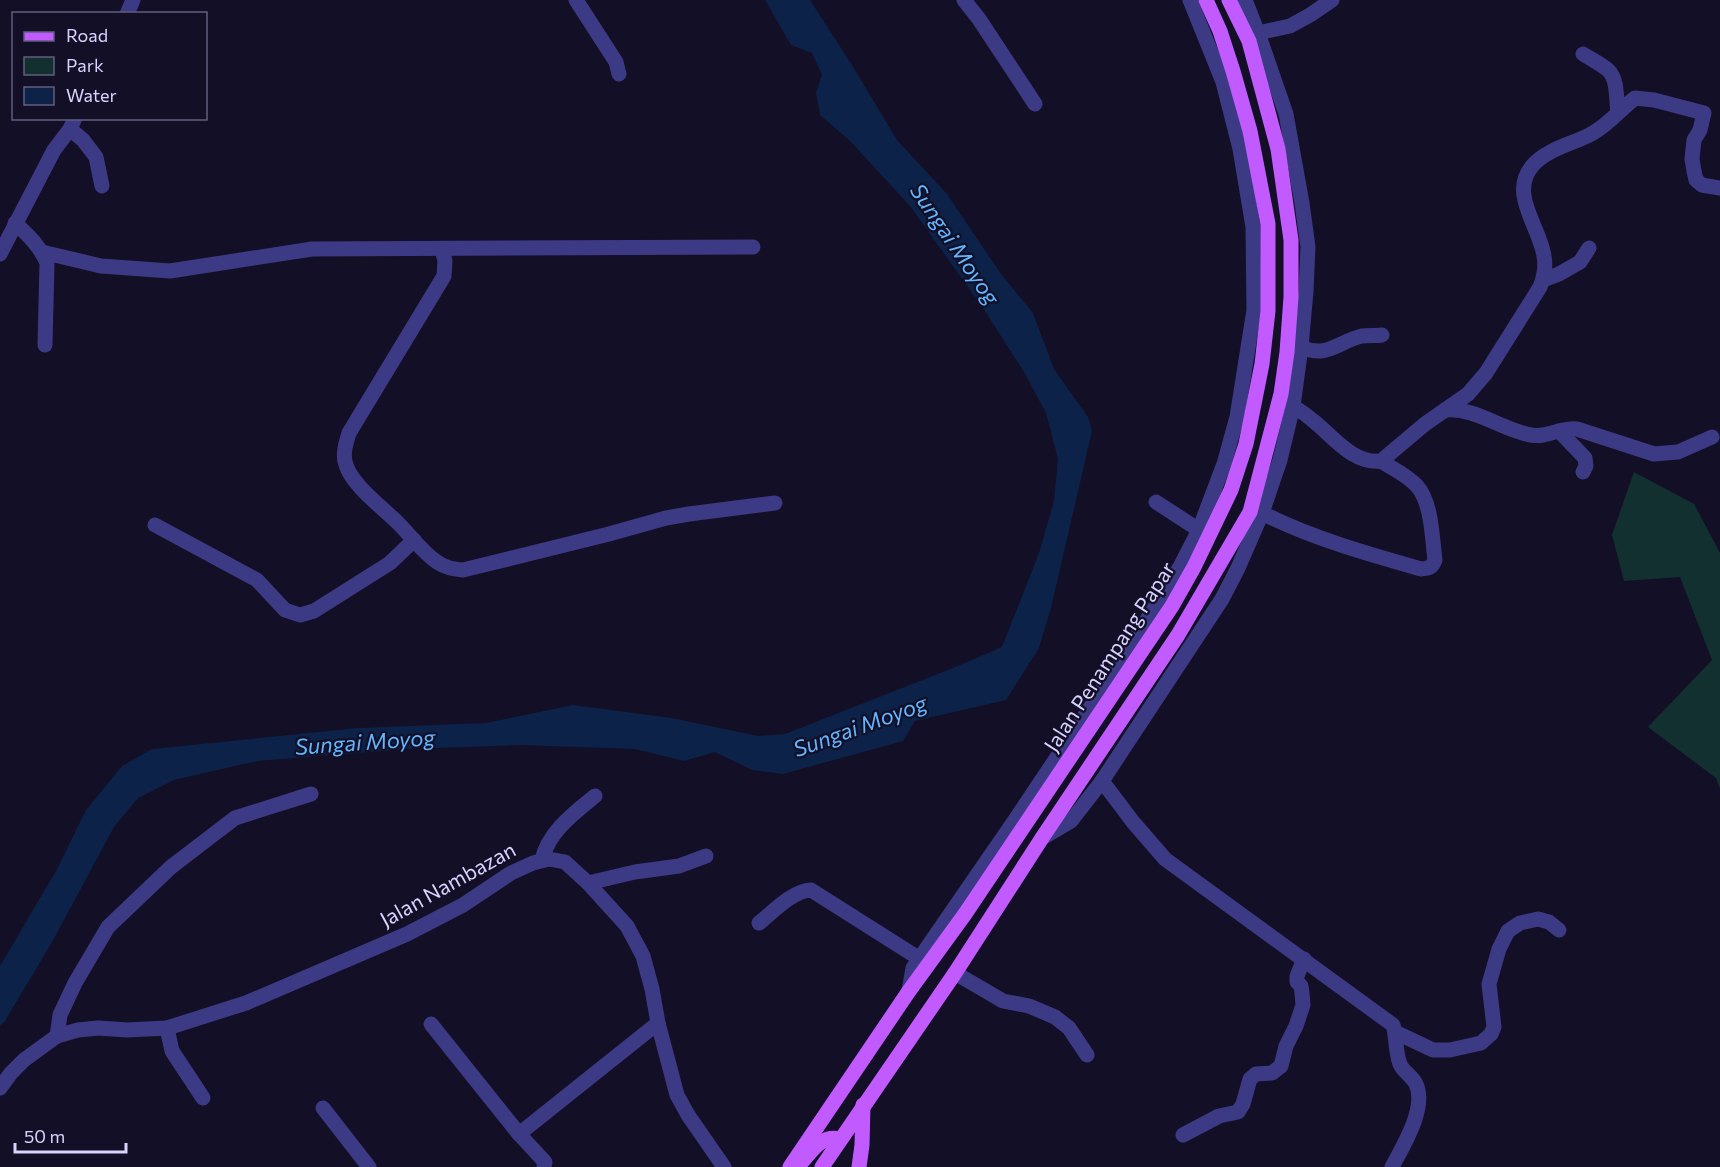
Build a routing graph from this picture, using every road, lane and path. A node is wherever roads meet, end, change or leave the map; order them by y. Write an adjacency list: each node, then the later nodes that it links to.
1 (576, 0): 10 (street)
2 (964, 0): 11 (street)
3 (1190, 0): 36 (street)
4 (1206, 0): 50 (main road, Jalan Penampang Papar)
5 (1229, 0): 41 (main road, Jalan Penampang Papar)
6 (1245, 0): 8 (street)
7 (1332, 0): 8 (street)
8 (1258, 33): 25 (street)
9 (1583, 54): 12 (street)
10 (619, 74)
11 (1035, 104)
12 (1618, 112): 15 (street); 22 (street)
13 (72, 124): 14 (street); 16 (street)
14 (102, 186)
15 (1720, 189)
16 (15, 223): 20 (street); 21 (street)
17 (753, 247): 19 (street)
18 (1589, 248): 22 (street)
19 (442, 249): 20 (street); 37 (street)
20 (42, 252): 24 (street)
21 (0, 254)
22 (1543, 280): 27 (street)
23 (1382, 335): 25 (street)
24 (45, 345)
25 (1301, 347): 26 (street)
26 (1293, 406): 30 (street); 34 (street)
27 (1445, 410): 28 (street); 30 (street)
28 (1559, 431): 29 (street); 31 (street)
29 (1712, 437)
30 (1381, 461): 34 (street)
31 (1583, 472)
32 (1156, 502): 36 (street)
33 (776, 503): 37 (street)
34 (1262, 513): 38 (street)
35 (155, 525): 37 (street)
36 (1199, 530): 47 (street)
37 (414, 540)
38 (1102, 782): 41 (street); 48 (street)
39 (311, 794): 55 (street)
40 (595, 796): 43 (street)
41 (1042, 838): 49 (main road, Jalan Penampang Papar)
42 (706, 856): 44 (street)
43 (542, 860): 44 (street, Jalan Nambazan); 53 (street, Jalan Nambazan)
44 (588, 883): 51 (street, Jalan Nambazan)
45 (759, 923): 47 (street)
46 (1559, 930): 54 (street)
47 (920, 959): 50 (street)
48 (1304, 959): 54 (street); 62 (street)
49 (955, 973): 56 (street); 59 (main road, Jalan Penampang Papar)
50 (909, 991): 67 (main road, Jalan Penampang Papar)
51 (658, 1023): 61 (street); 66 (street, Jalan Nambazan)
52 (431, 1024): 61 (street)
53 (167, 1028): 55 (street, Jalan Nambazan); 58 (street)
54 (1395, 1032): 71 (street)
55 (57, 1036): 57 (street, Jalan Nambazan)
56 (1088, 1055)
57 (0, 1088)
58 (203, 1098)
59 (863, 1105): 63 (main road, Jalan Penampang Papar); 70 (main road)
60 (323, 1108): 64 (street)
61 (519, 1134): 65 (street)
62 (1183, 1135)
63 (840, 1139): 68 (main road); 69 (main road, Jalan Penampang Papar)
64 (369, 1167)
65 (544, 1167)
66 (724, 1167)
67 (790, 1167)
68 (797, 1167)
69 (822, 1167)
70 (859, 1167)
71 (1392, 1167)

